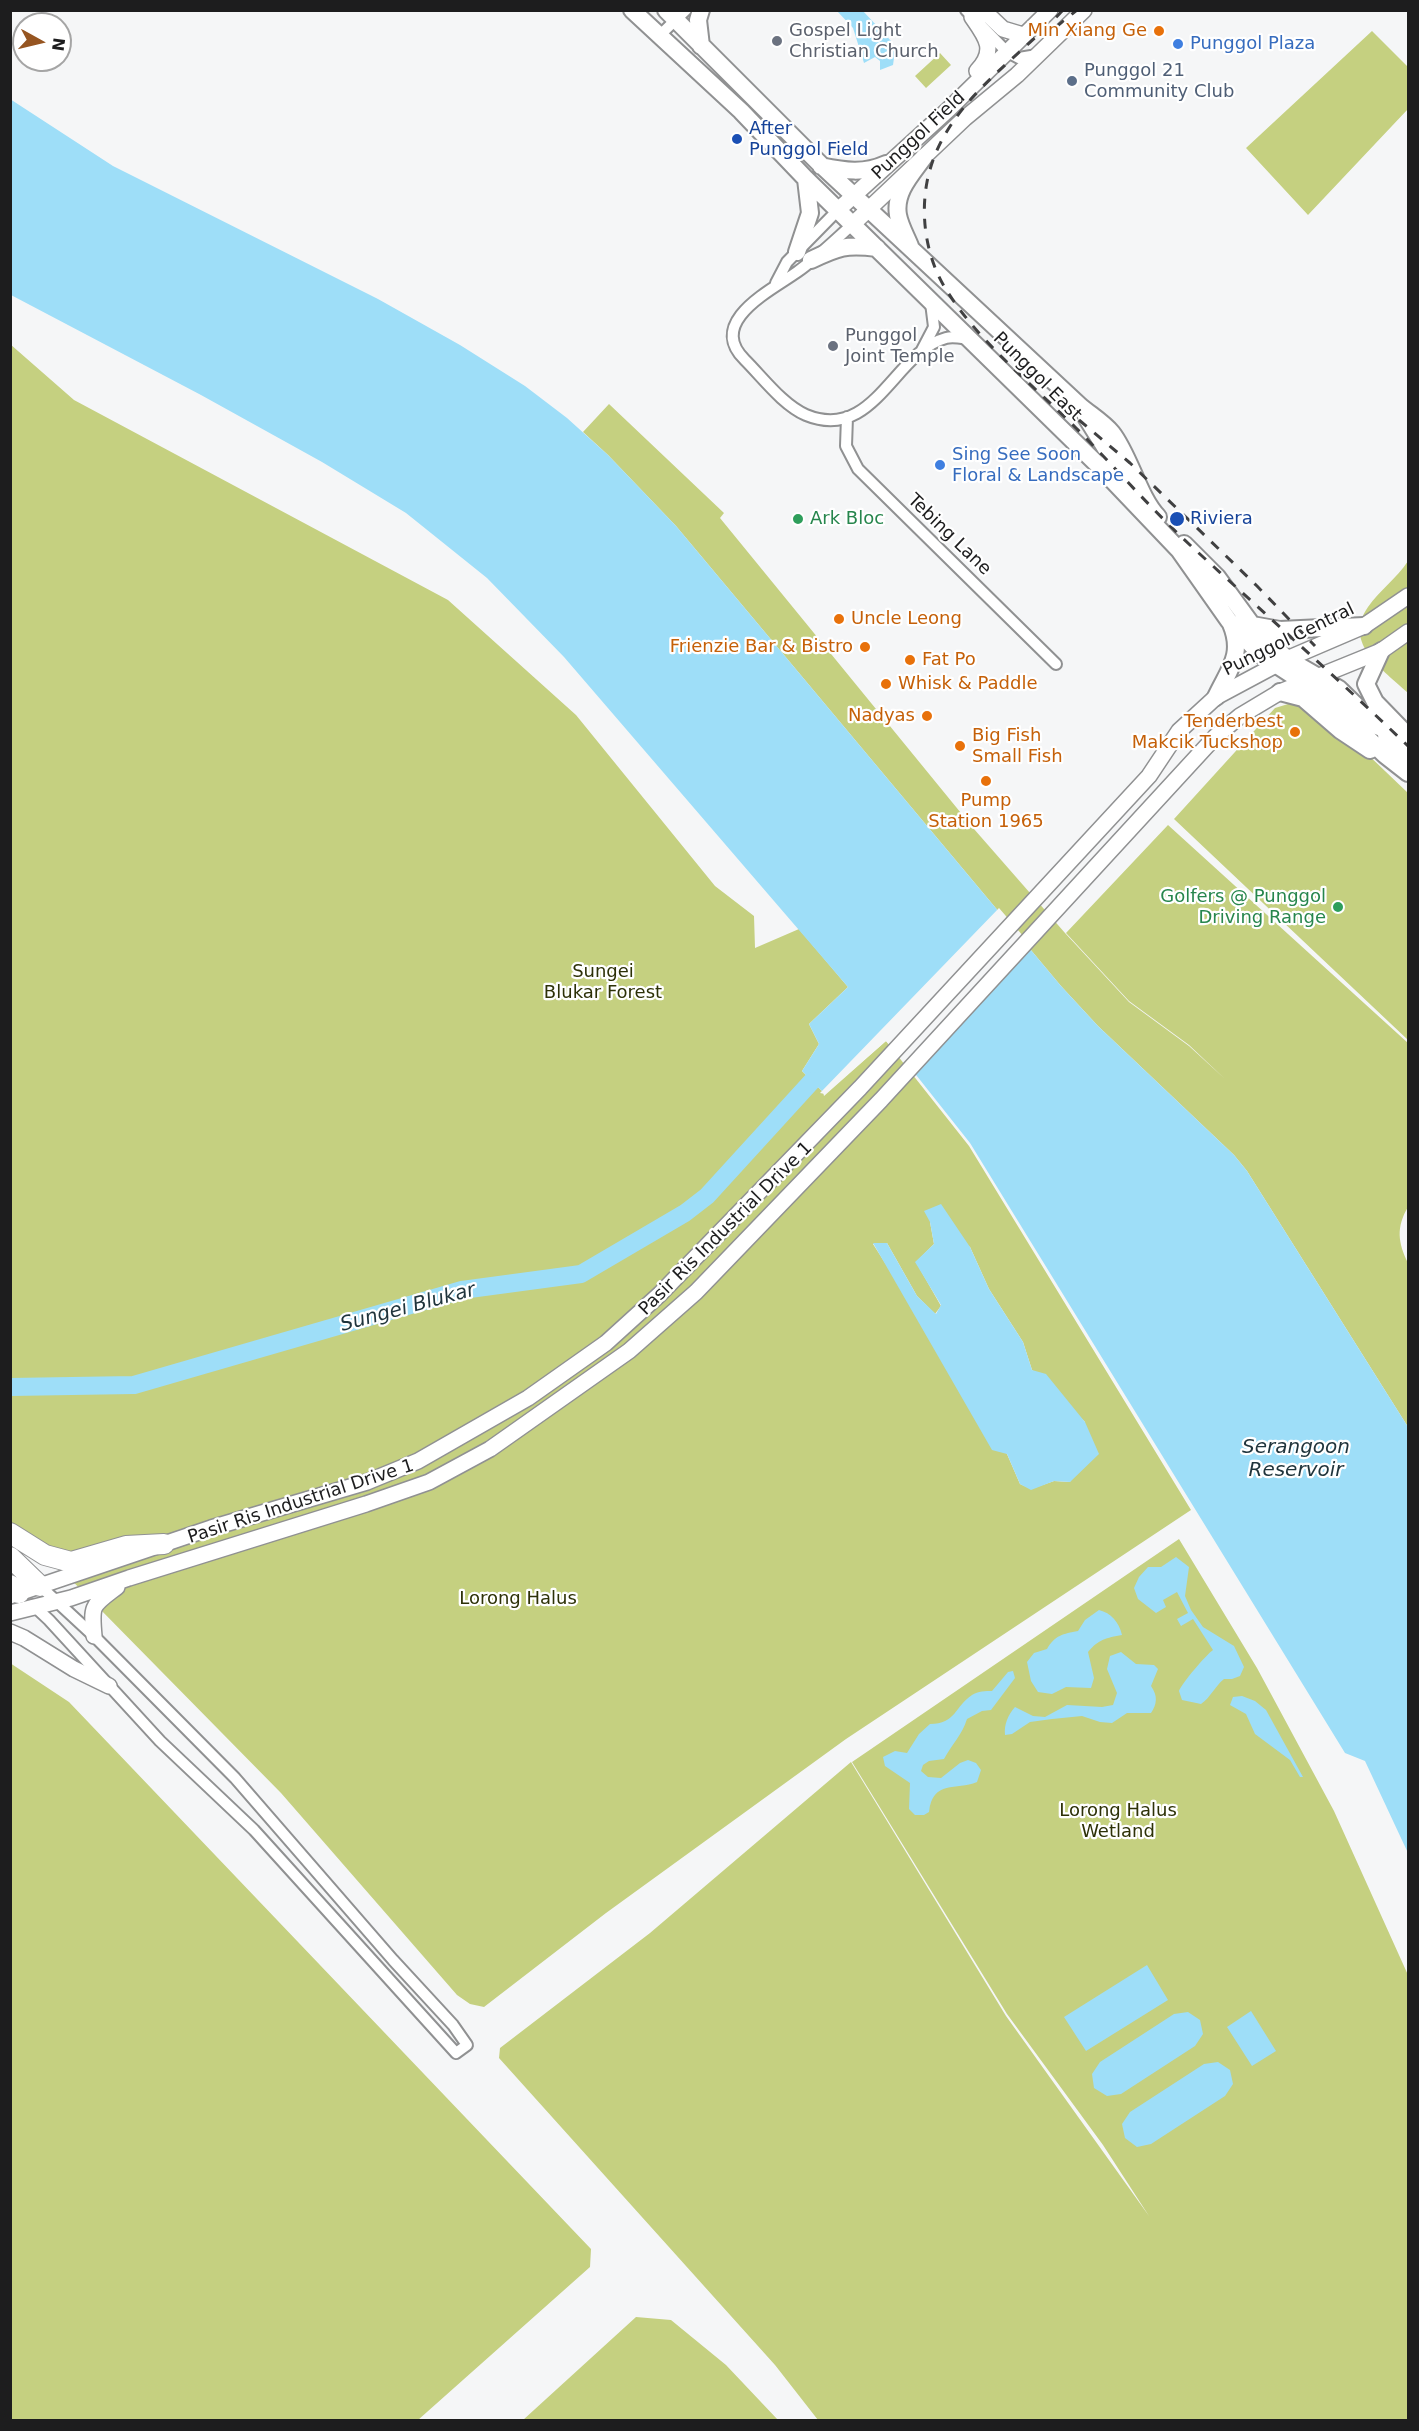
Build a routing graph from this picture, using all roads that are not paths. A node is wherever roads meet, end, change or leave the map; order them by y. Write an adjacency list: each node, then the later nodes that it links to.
1 (632, 10): 7 (main road, Punggol East)
2 (701, 10): 9 (main road)
3 (1050, 10): 8 (main road, Punggol Field)
4 (1084, 10): 11 (main road, Punggol Field)
5 (976, 12): 8 (main road); 10 (street); 12 (main road)
6 (672, 13): 7 (street); 9 (main road, Punggol East)
7 (655, 32): 16 (main road, Punggol East)
8 (1023, 35): 10 (main road, Punggol Field)
9 (701, 46): 15 (main road, Punggol East)
10 (1006, 51): 11 (street); 12 (main road, Punggol Field)
11 (1037, 54): 13 (main road, Punggol Field)
12 (949, 109): 14 (main road, Punggol Field)
13 (924, 157): 18 (main road, Punggol Field); 22 (main road)
14 (886, 164): 15 (main road); 17 (main road, Punggol Field)
15 (820, 165): 17 (main road, Punggol East)
16 (806, 179): 19 (main road, Punggol East); 23 (main road)
17 (853, 194): 18 (main road, Punggol East); 19 (main road, Punggol Field)
18 (868, 209): 20 (main road, Punggol Field); 22 (main road, Punggol East)
19 (838, 210): 20 (main road, Punggol East); 23 (street, Punggol Field)
20 (853, 224): 21 (main road, Punggol East); 23 (street, Punggol Field)
21 (877, 248): 23 (main road); 25 (main road, Punggol East)
22 (911, 250): 28 (main road, Punggol East)
23 (804, 256): 24 (street, Punggol Field); 24 (street, Punggol Field)
24 (776, 284): 29 (street, Punggol Field)
25 (929, 299): 26 (main road, Punggol East); 27 (street)
26 (970, 339): 27 (street); 30 (main road, Punggol East)
27 (920, 353): 29 (street)
28 (1079, 405): 30 (main road); 33 (main road, Punggol East)
29 (847, 417): 38 (street, Tebing Lane)
30 (1054, 421): 32 (main road, Punggol East)
31 (1408, 596): 34 (main road, Punggol Central)
32 (1229, 621): 37 (main road, Punggol East); 41 (main road)
33 (1252, 625): 34 (main road); 37 (main road, Punggol East)
34 (1364, 626): 37 (main road, Punggol Central)
35 (1408, 632): 36 (main road)
36 (1382, 651): 39 (main road); 43 (main road)
37 (1281, 662): 39 (main road, Punggol East); 41 (main road, Punggol Central)
38 (1056, 664)
39 (1311, 679): 40 (main road); 42 (main road, Punggol East); 44 (main road, Punggol East)
40 (1280, 692): 44 (main road); 51 (main road, Pasir Ris Industrial Drive 1)
41 (1216, 697): 47 (main road, Punggol Central)
42 (1377, 726): 43 (main road, Punggol East); 45 (main road)
43 (1408, 738)
44 (1385, 755): 46 (main road, Punggol East)
45 (1408, 756)
46 (1408, 773)
47 (1073, 859): 49 (main road, Pasir Ris Industrial Drive 1)
48 (10, 1533): 49 (highway)
49 (164, 1544): 52 (main road, Pasir Ris Industrial Drive 1)
50 (10, 1557): 52 (highway)
51 (129, 1578): 54 (main road, Pasir Ris Industrial Drive 1); 58 (main road)
52 (40, 1586): 53 (main road, Pasir Ris Industrial Drive 1); 54 (street)
53 (13, 1592): 55 (street)
54 (56, 1602): 55 (main road, Pasir Ris Industrial Drive 1); 58 (street)
55 (35, 1607): 56 (main road, Pasir Ris Industrial Drive 1); 59 (street)
56 (10, 1613)
57 (10, 1632): 59 (main road)
58 (94, 1636): 59 (street)
59 (109, 1686)

